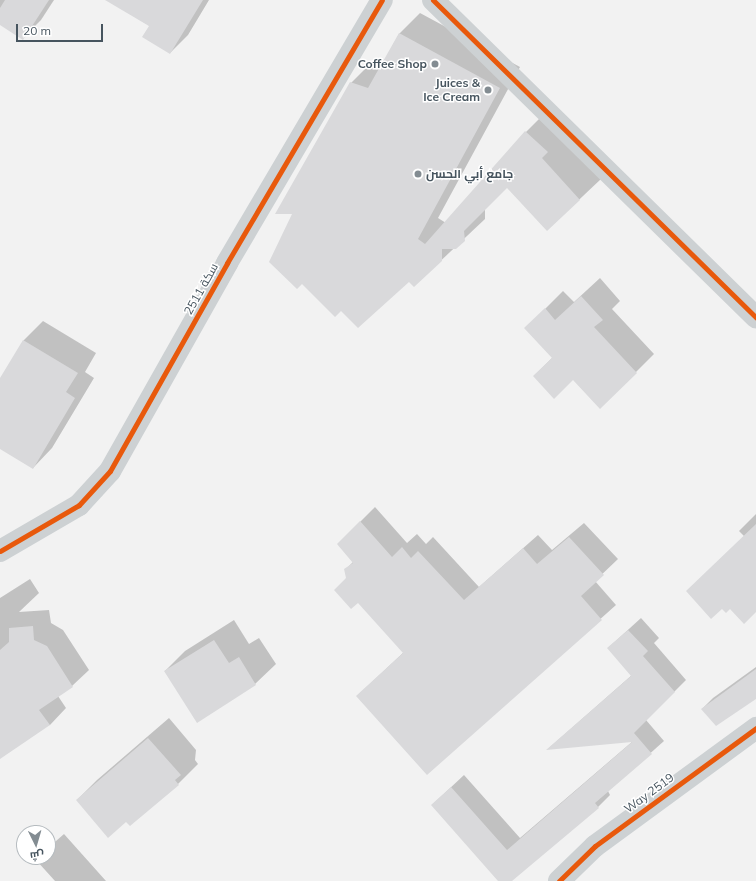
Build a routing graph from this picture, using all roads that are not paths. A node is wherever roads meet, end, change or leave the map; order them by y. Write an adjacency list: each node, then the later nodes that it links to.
1 (382, 0): 4 (street, سكة 2511)
2 (434, 0): 3 (street)
3 (756, 316)
4 (0, 551)
5 (756, 728): 6 (street, Way 2519)
6 (559, 881)

